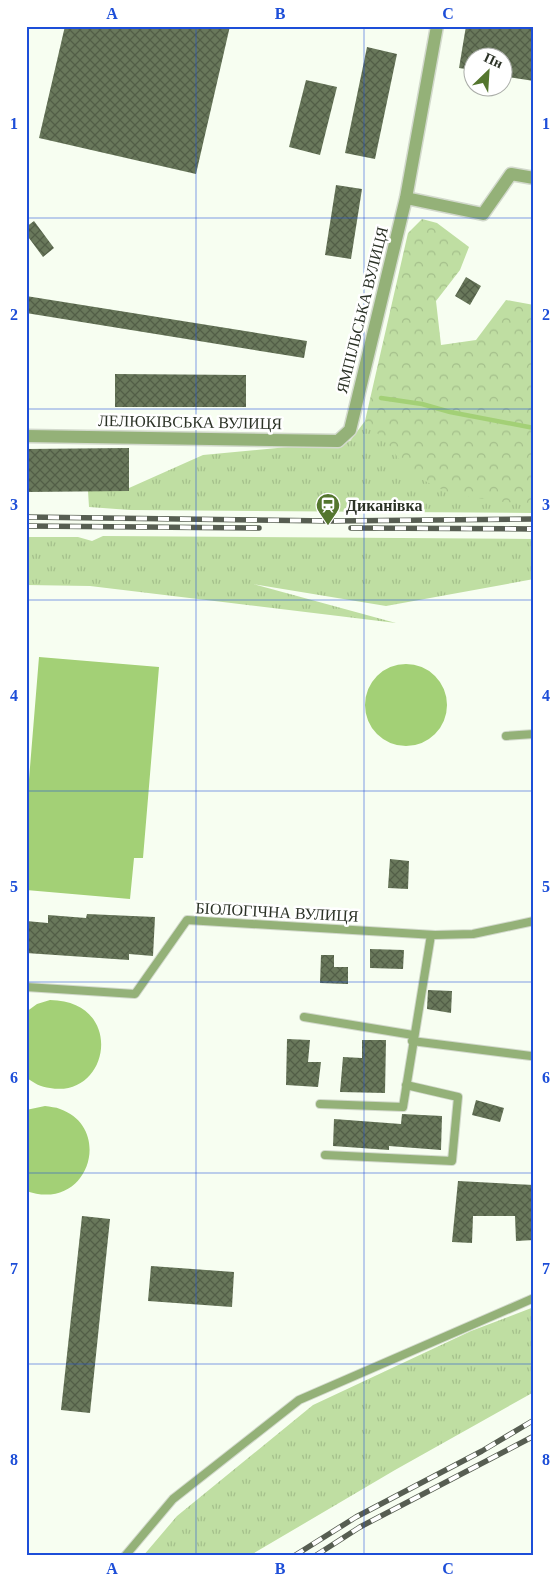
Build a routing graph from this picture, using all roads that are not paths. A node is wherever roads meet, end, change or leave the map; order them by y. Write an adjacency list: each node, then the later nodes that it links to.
1 (437, 26): 3 (street, ЯМПІЛЬСЬКА ВУЛИЦЯ)
2 (534, 178): 3 (street)
3 (406, 198): 4 (street, ЯМПІЛЬСЬКА ВУЛИЦЯ)
4 (350, 430): 5 (street, ЛЕЛЮКІВСЬКА ВУЛИЦЯ)
5 (26, 436)
6 (534, 734): 7 (lane)
7 (506, 736)
8 (534, 921): 9 (lane, БІОЛОГІЧНА ВУЛИЦЯ)
9 (431, 934): 10 (lane, БІОЛОГІЧНА ВУЛИЦЯ); 12 (lane)
10 (26, 987)
11 (304, 1017): 12 (lane)
12 (413, 1038): 13 (lane); 14 (lane)
13 (534, 1055)
14 (406, 1085): 15 (lane); 16 (lane)
15 (320, 1104)
16 (325, 1155)
17 (534, 1298): 18 (lane)
18 (126, 1556)

